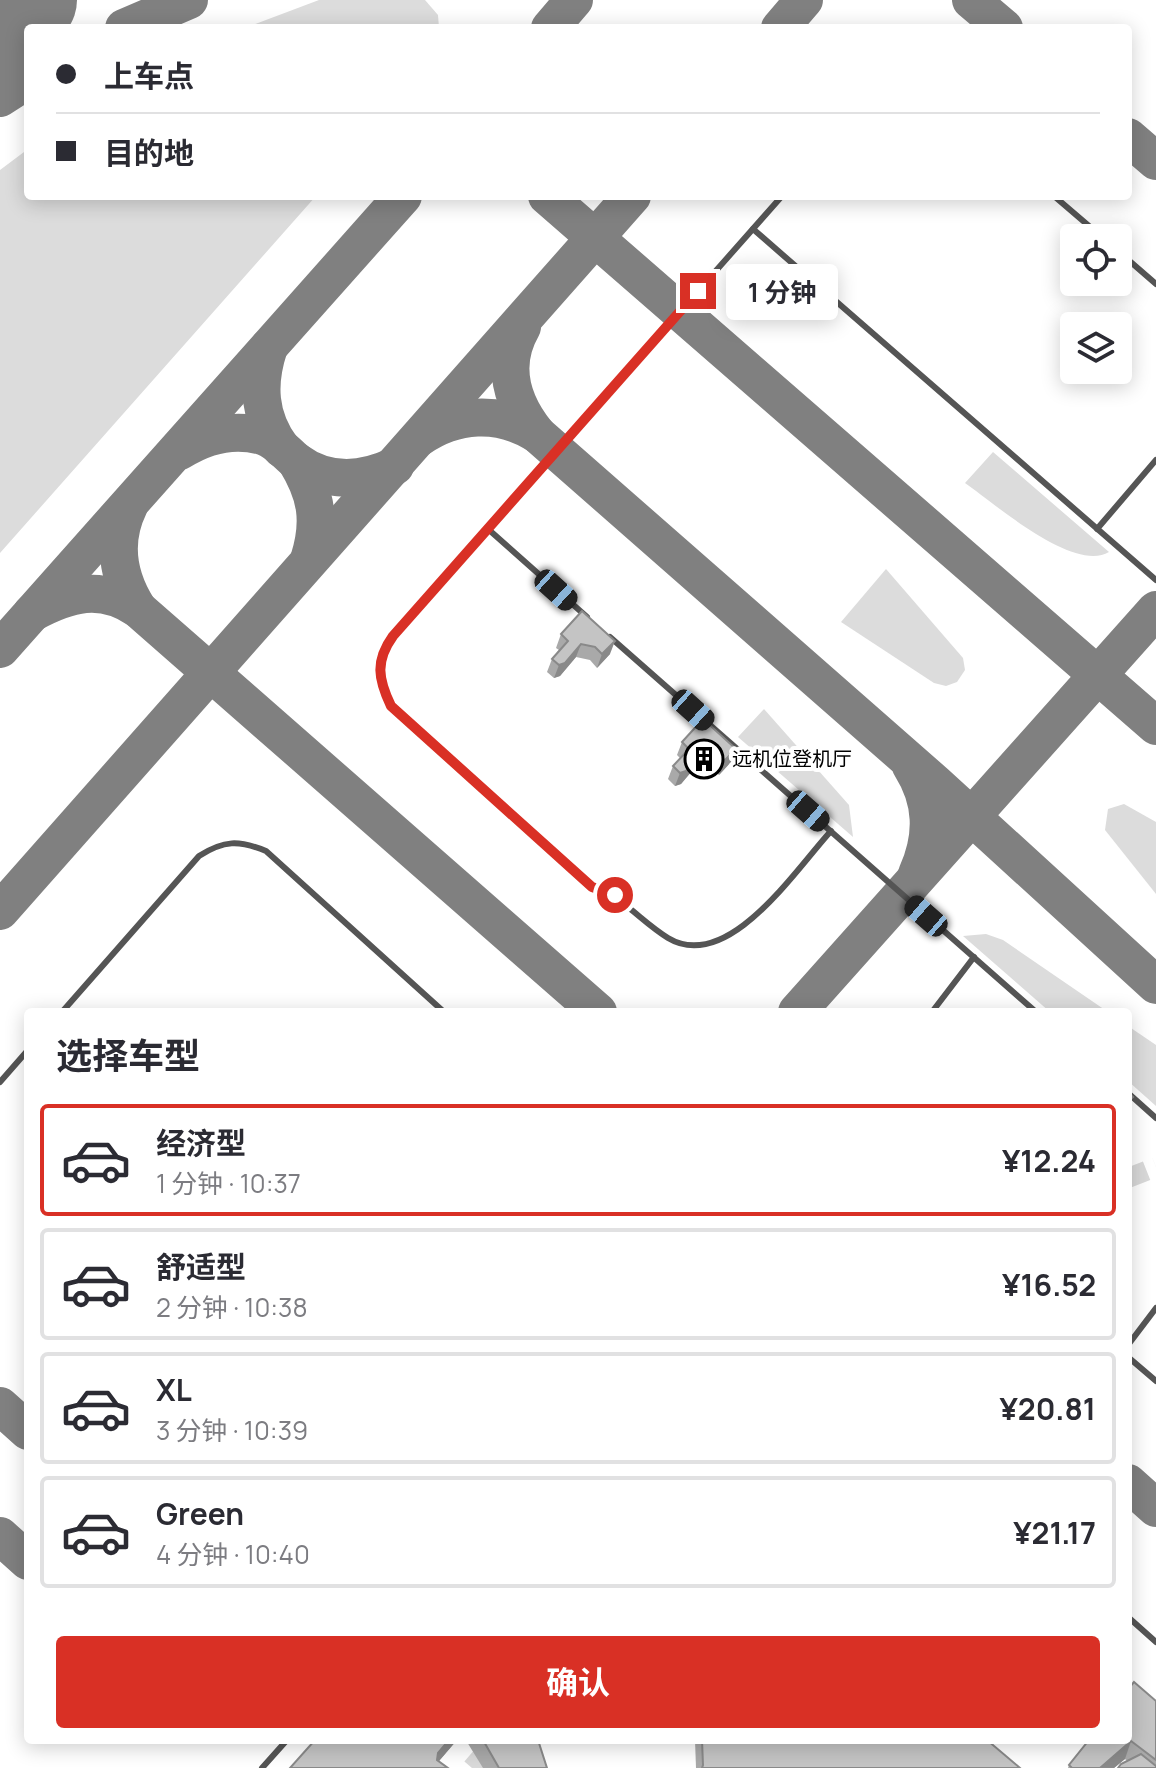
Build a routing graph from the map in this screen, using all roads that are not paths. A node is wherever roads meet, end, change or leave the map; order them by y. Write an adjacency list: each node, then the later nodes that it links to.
1 (778, 200): 4 (lane)
2 (1059, 200): 3 (lane)
3 (1087, 224)
4 (753, 229): 8 (lane); 9 (lane)
5 (1132, 263): 6 (lane)
6 (1156, 284)
7 (1156, 460): 9 (lane)
8 (488, 529): 11 (lane); 13 (lane)
9 (1097, 529): 10 (lane)
10 (1156, 580)
11 (594, 623)
12 (606, 633): 13 (lane)
13 (831, 831): 14 (lane)
14 (974, 957): 17 (lane); 18 (lane)
15 (66, 1008): 16 (lane)
16 (440, 1008)
17 (935, 1008)
18 (1031, 1008)
19 (24, 1055): 20 (lane)
20 (0, 1082)
21 (1132, 1097): 22 (lane)
22 (1156, 1118)
23 (1156, 1308): 24 (lane)
24 (1132, 1340)
25 (1132, 1360): 26 (lane)
26 (1156, 1381)
27 (1132, 1621): 28 (lane)
28 (1156, 1642)
29 (283, 1744): 30 (lane)
30 (262, 1768)

